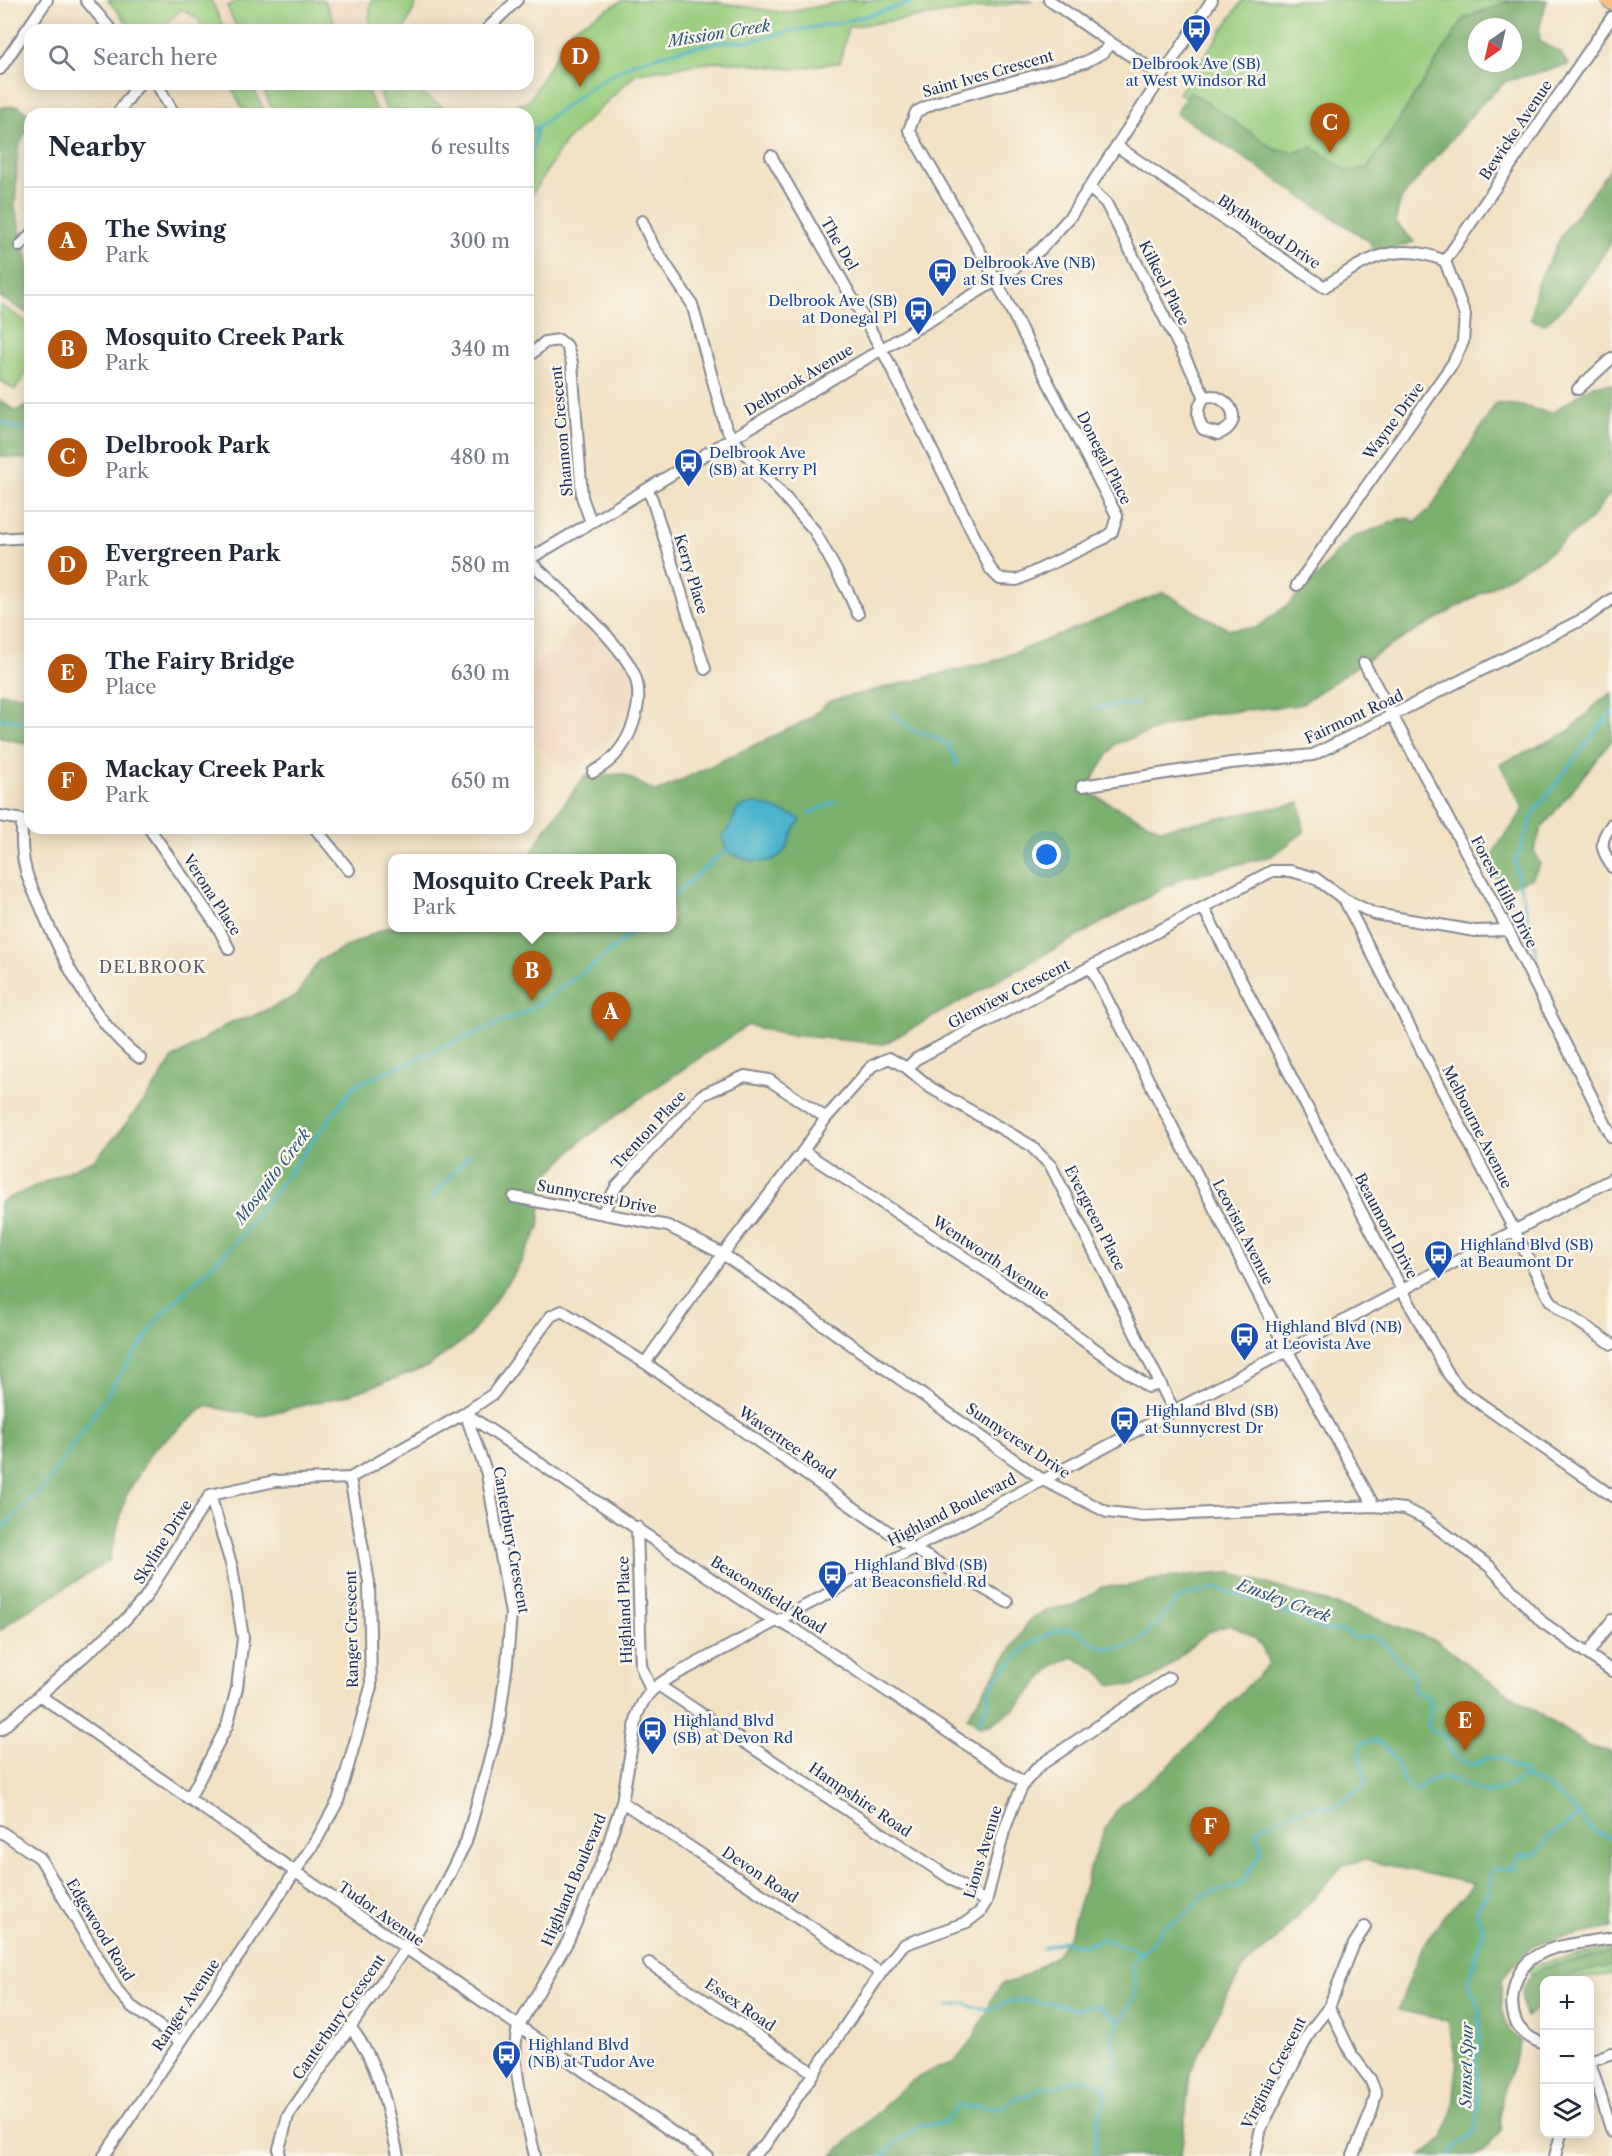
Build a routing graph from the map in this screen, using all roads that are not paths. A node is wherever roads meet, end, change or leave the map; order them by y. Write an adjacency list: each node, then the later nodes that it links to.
1 (46, 0): 9 (street)
2 (86, 0): 10 (street)
3 (517, 0): 11 (street)
4 (1049, 0): 13 (street)
5 (1212, 0): 15 (street, Delbrook Avenue)
6 (1608, 0): 7 (main road)
7 (1612, 3)
8 (1612, 17): 26 (street, Bewicke Avenue)
9 (30, 24)
10 (106, 24)
11 (492, 24)
12 (24, 33): 14 (street)
13 (1111, 43): 15 (street); 27 (street, Saint Ives Crescent)
14 (0, 69)
15 (1161, 75): 20 (street, Delbrook Avenue)
16 (135, 90): 18 (street)
17 (160, 90): 19 (street)
18 (122, 108)
19 (171, 108)
20 (1118, 147): 22 (street, Delbrook Avenue); 26 (street, Blythwood Drive)
21 (771, 156): 28 (street, The Del)
22 (1090, 188): 27 (street, Delbrook Avenue); 32 (street, Kilkeel Place)
23 (642, 221): 33 (street)
24 (24, 242): 25 (street)
25 (20, 246)
26 (1445, 261): 40 (street, Wayne Drive)
27 (996, 280): 28 (street, Delbrook Avenue); 28 (street, Donegal Place)
28 (881, 348): 33 (street, Delbrook Avenue)
29 (534, 352): 35 (street, Shannon Crescent)
30 (1612, 358): 31 (street)
31 (1578, 389)
32 (1205, 396)
33 (732, 438): 34 (street, Delbrook Avenue); 42 (street)
34 (647, 489): 35 (street, Delbrook Avenue); 44 (street, Kerry Place)
35 (591, 522): 38 (street, Delbrook Avenue)
36 (24, 537): 37 (street)
37 (0, 539)
38 (534, 556)
39 (534, 566): 46 (street)
40 (1297, 585)
41 (1612, 599): 45 (street, Fairmont Road)
42 (858, 614)
43 (1364, 663): 45 (street, Forest Hills Drive)
44 (705, 669)
45 (1393, 717): 47 (street, Fairmont Road); 58 (street, Forest Hills Drive)
46 (593, 772)
47 (1082, 786)
48 (0, 816): 49 (street)
49 (24, 821)
50 (1612, 824): 54 (street)
51 (24, 834): 61 (street)
52 (153, 834): 59 (street, Verona Place)
53 (320, 834): 55 (street)
54 (1612, 867)
55 (349, 870)
56 (1344, 899): 57 (street, Glenview Crescent); 58 (street, Glenview Crescent); 69 (street, Melbourne Avenue)
57 (1204, 909): 60 (street, Glenview Crescent); 71 (street, Beaumont Drive)
58 (1508, 930): 64 (street, Forest Hills Drive)
59 (229, 949)
60 (1091, 968): 62 (street, Glenview Crescent); 74 (street, Leovista Avenue)
61 (140, 1058)
62 (907, 1068): 63 (street); 76 (street, Evergreen Place)
63 (826, 1118): 65 (street); 68 (street, Trenton Place)
64 (1612, 1137)
65 (803, 1151): 70 (street); 76 (street, Wentworth Avenue)
66 (1612, 1179): 69 (street, Highland Boulevard)
67 (514, 1197): 68 (street, Sunnycrest Drive)
68 (603, 1212): 70 (street, Sunnycrest Drive)
69 (1514, 1231): 71 (street, Highland Boulevard); 73 (street, Melbourne Avenue)
70 (723, 1254): 75 (street); 80 (street, Sunnycrest Drive)
71 (1402, 1290): 74 (street, Highland Boulevard); 82 (street, Beaumont Drive)
72 (551, 1316): 75 (street, Wavertree Road); 78 (street, Skyline Drive)
73 (1612, 1344)
74 (1287, 1350): 77 (street, Highland Boulevard); 83 (street, Leovista Avenue)
75 (645, 1363): 85 (street, Wavertree Road)
76 (1161, 1384): 77 (street, Evergreen Place)
77 (1173, 1409): 80 (street, Highland Boulevard)
78 (465, 1413): 79 (street, Skyline Drive); 84 (street, Beaconsfield Road); 103 (street, Canterbury Crescent)
79 (350, 1478): 81 (street, Skyline Drive); 99 (street, Ranger Crescent)
80 (1043, 1480): 83 (street, Sunnycrest Drive); 85 (street, Highland Boulevard)
81 (210, 1495): 93 (street, Skyline Drive); 96 (street)
82 (1612, 1496)
83 (1374, 1506): 89 (street, Sunnycrest Drive)
84 (637, 1527): 87 (street, Beaconsfield Road); 92 (street, Highland Place)
85 (912, 1548): 86 (street, Wavertree Road); 87 (street, Highland Boulevard)
86 (1006, 1602)
87 (777, 1620): 92 (street, Highland Boulevard); 95 (street, Beaconsfield Road)
88 (1612, 1620): 89 (street)
89 (1588, 1654): 90 (street, Sunnycrest Drive)
90 (1612, 1671)
91 (1169, 1678): 95 (street, Lions Avenue)
92 (654, 1687): 97 (street, Highland Boulevard); 100 (street, Hampshire Road)
93 (39, 1695): 94 (street, Skyline Drive); 96 (street, Tudor Avenue)
94 (0, 1730)
95 (1024, 1783): 100 (street, Lions Avenue)
96 (189, 1799): 99 (street, Tudor Avenue)
97 (622, 1802): 105 (street, Devon Road); 107 (street, Highland Boulevard)
98 (0, 1831): 109 (street, Edgewood Road)
99 (294, 1872): 103 (street, Tudor Avenue); 109 (street, Ranger Avenue)
100 (986, 1902): 105 (street, Lions Avenue)
101 (1365, 1927): 106 (street, Virginia Crescent)
102 (1612, 1938): 110 (street)
103 (404, 1949): 107 (street, Tudor Avenue); 108 (street, Canterbury Crescent)
104 (649, 1963): 113 (street, Essex Road)
105 (881, 1973): 113 (street, Lions Avenue)
106 (1329, 2007): 123 (street, Virginia Crescent); 124 (street)
107 (518, 2027): 120 (street, Highland Boulevard); 121 (street, Tudor Avenue)
108 (351, 2028): 118 (street, Canterbury Crescent); 119 (street)
109 (180, 2041): 117 (street, Ranger Avenue)
110 (1540, 2042)
111 (1612, 2053): 112 (street)
112 (1594, 2060)
113 (814, 2073): 122 (street, Lions Avenue)
114 (1594, 2074): 115 (street)
115 (1612, 2132)
116 (1560, 2138): 125 (street)
117 (110, 2154)
118 (279, 2156)
119 (398, 2156)
120 (535, 2156)
121 (707, 2156)
122 (752, 2156)
123 (1255, 2156)
124 (1353, 2156)
125 (1555, 2156)

